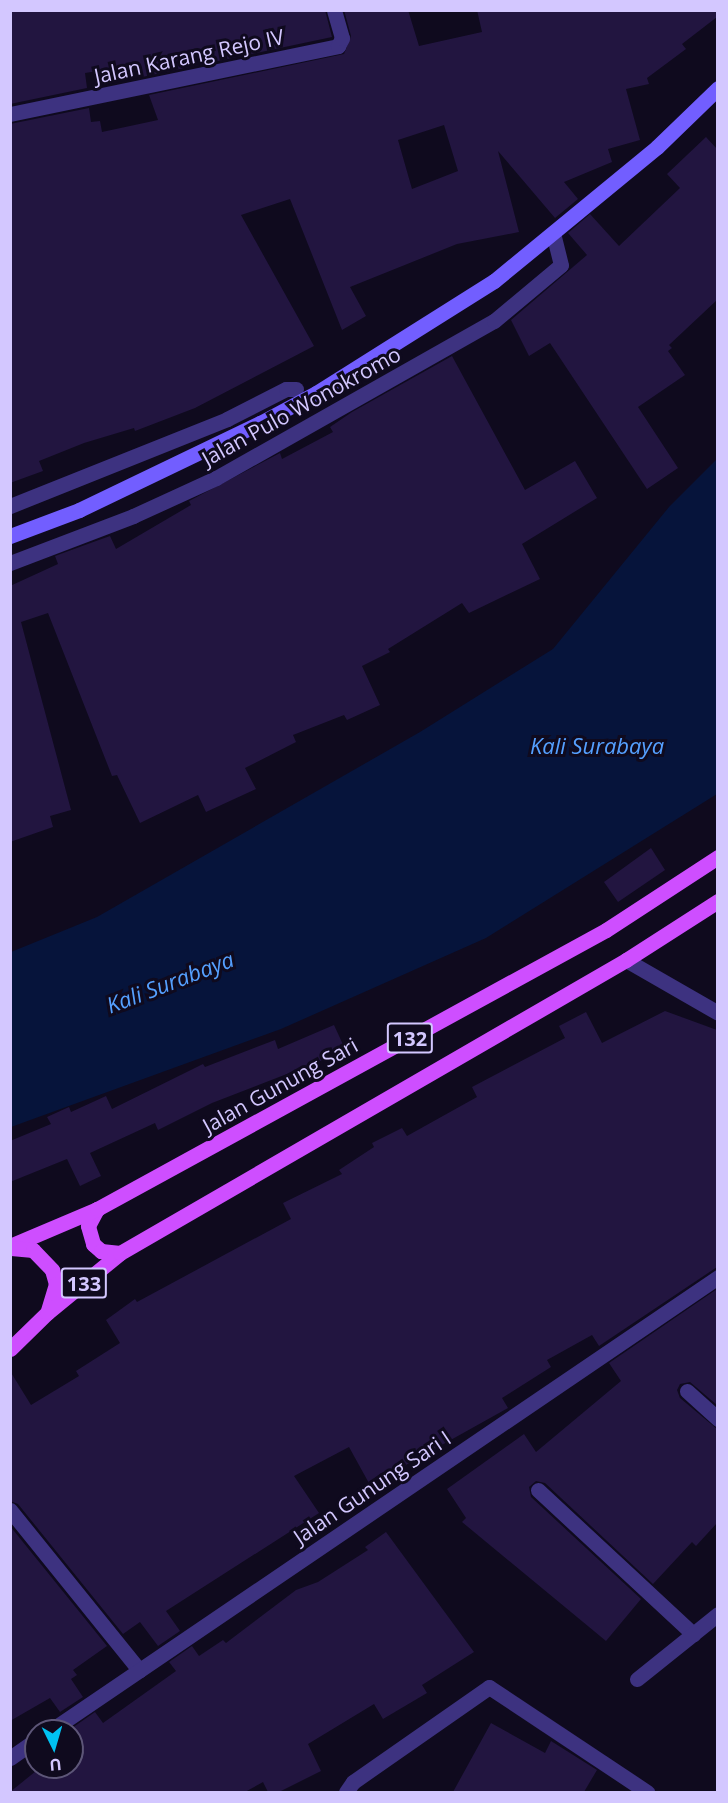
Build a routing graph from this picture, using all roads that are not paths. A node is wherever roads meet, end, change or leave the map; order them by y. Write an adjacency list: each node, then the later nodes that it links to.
1 (334, 10): 3 (street, Jalan Karang Rejo IV)
2 (717, 88): 4 (main road, Jalan Pulo Wonokromo)
3 (10, 114)
4 (553, 233): 7 (main road, Jalan Pulo Wonokromo); 8 (street, Jalan Pulo Wonokromo)
5 (296, 389): 6 (street, Jalan Pulo Wonokromo)
6 (10, 506)
7 (10, 536)
8 (10, 563)
9 (717, 857): 13 (main road, Jalan Gunung Sari / 132)
10 (717, 901): 11 (main road, 132)
11 (626, 960): 12 (street); 15 (main road, 132)
12 (717, 1012)
13 (97, 1209): 14 (main road, Jalan Gunung Sari / 132); 15 (main road)
14 (10, 1247): 17 (main road)
15 (120, 1253): 17 (main road, 133)
16 (717, 1277): 25 (street, Jalan Gunung Sari I)
17 (47, 1313): 18 (main road, 133)
18 (10, 1348)
19 (687, 1391): 20 (street)
20 (717, 1419)
21 (538, 1490): 24 (street)
22 (10, 1510): 25 (street)
23 (717, 1614): 24 (street)
24 (693, 1634): 26 (street)
25 (139, 1670): 27 (street, Jalan Gunung Sari I)
26 (637, 1679)
27 (68, 1719)
28 (24, 1748): 29 (street)
29 (10, 1758)
30 (346, 1792): 31 (street)
31 (647, 1792)

